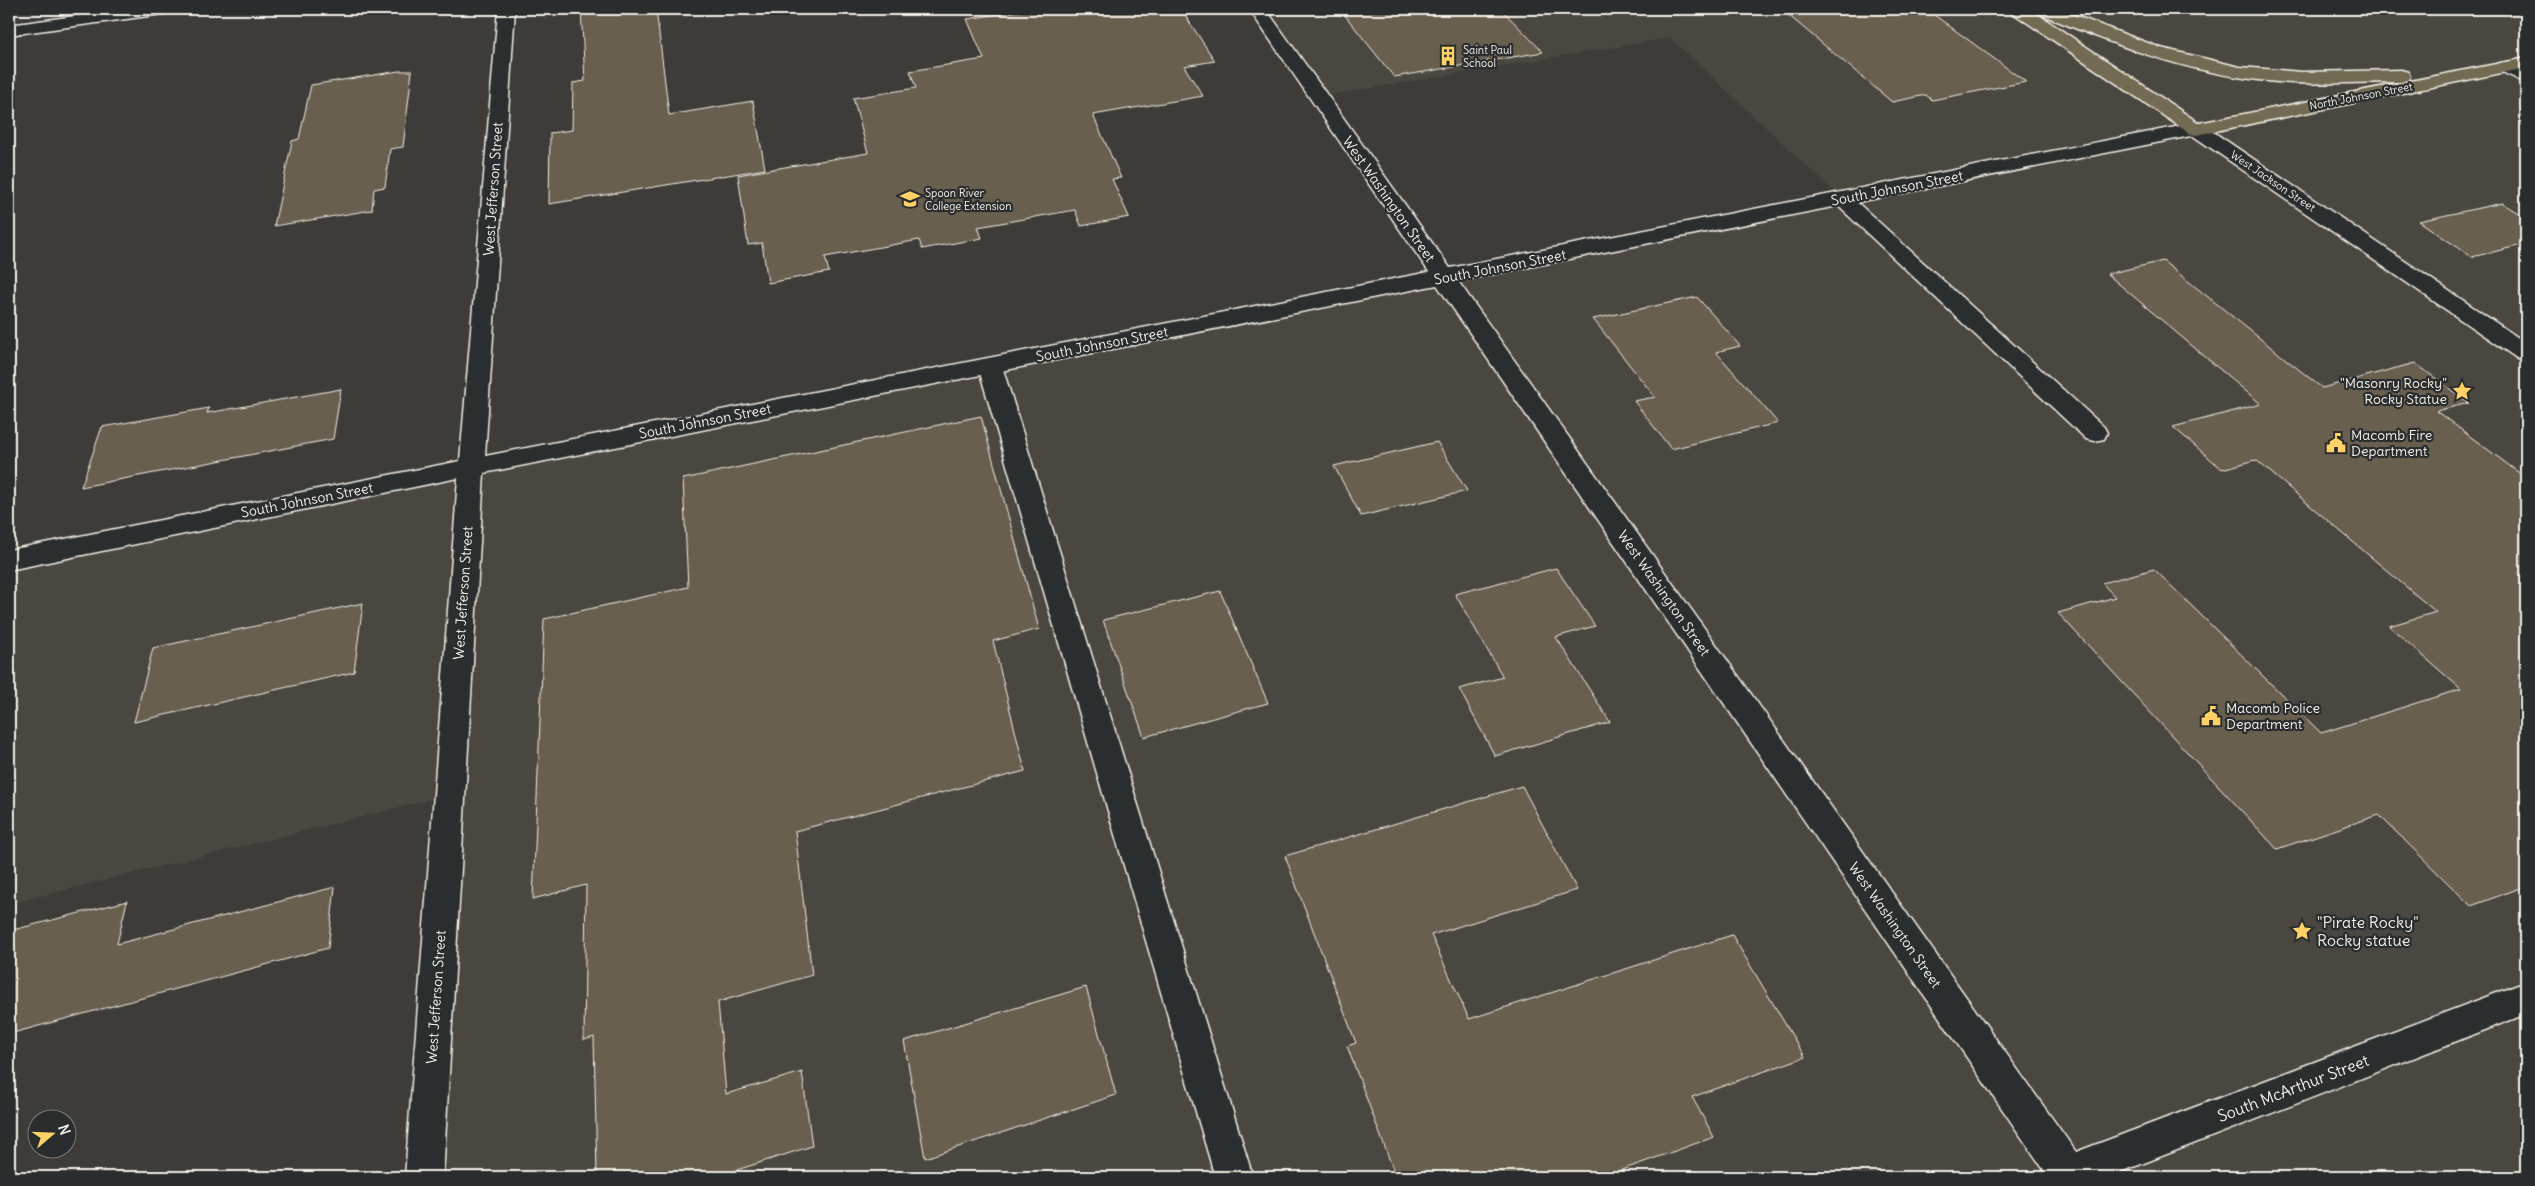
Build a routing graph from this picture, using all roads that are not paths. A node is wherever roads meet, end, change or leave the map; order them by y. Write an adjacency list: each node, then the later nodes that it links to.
1 (163, 9): 6 (street)
2 (506, 9): 18 (street, West Jefferson Street)
3 (1257, 9): 14 (street, West Washington Street)
4 (2019, 9): 12 (main road, West Jackson Street)
5 (2044, 9): 10 (main road)
6 (62, 16): 7 (street)
7 (9, 30)
8 (2526, 63): 9 (main road, North Johnson Street)
9 (2506, 67): 10 (main road, North Johnson Street); 11 (street)
10 (2463, 76): 12 (main road, North Johnson Street)
11 (2526, 78)
12 (2196, 130): 13 (street, South Johnson Street); 15 (street, West Jackson Street)
13 (1842, 199): 14 (street, South Johnson Street); 17 (street)
14 (1444, 278): 16 (street, South Johnson Street); 21 (street, West Washington Street)
15 (2526, 354)
16 (990, 366): 18 (street, South Johnson Street); 23 (street)
17 (2095, 433)
18 (472, 466): 19 (street, South Johnson Street); 22 (street, West Jefferson Street)
19 (9, 560)
20 (2526, 998): 21 (street, South McArthur Street)
21 (2066, 1176)
22 (424, 1177)
23 (1234, 1177)

